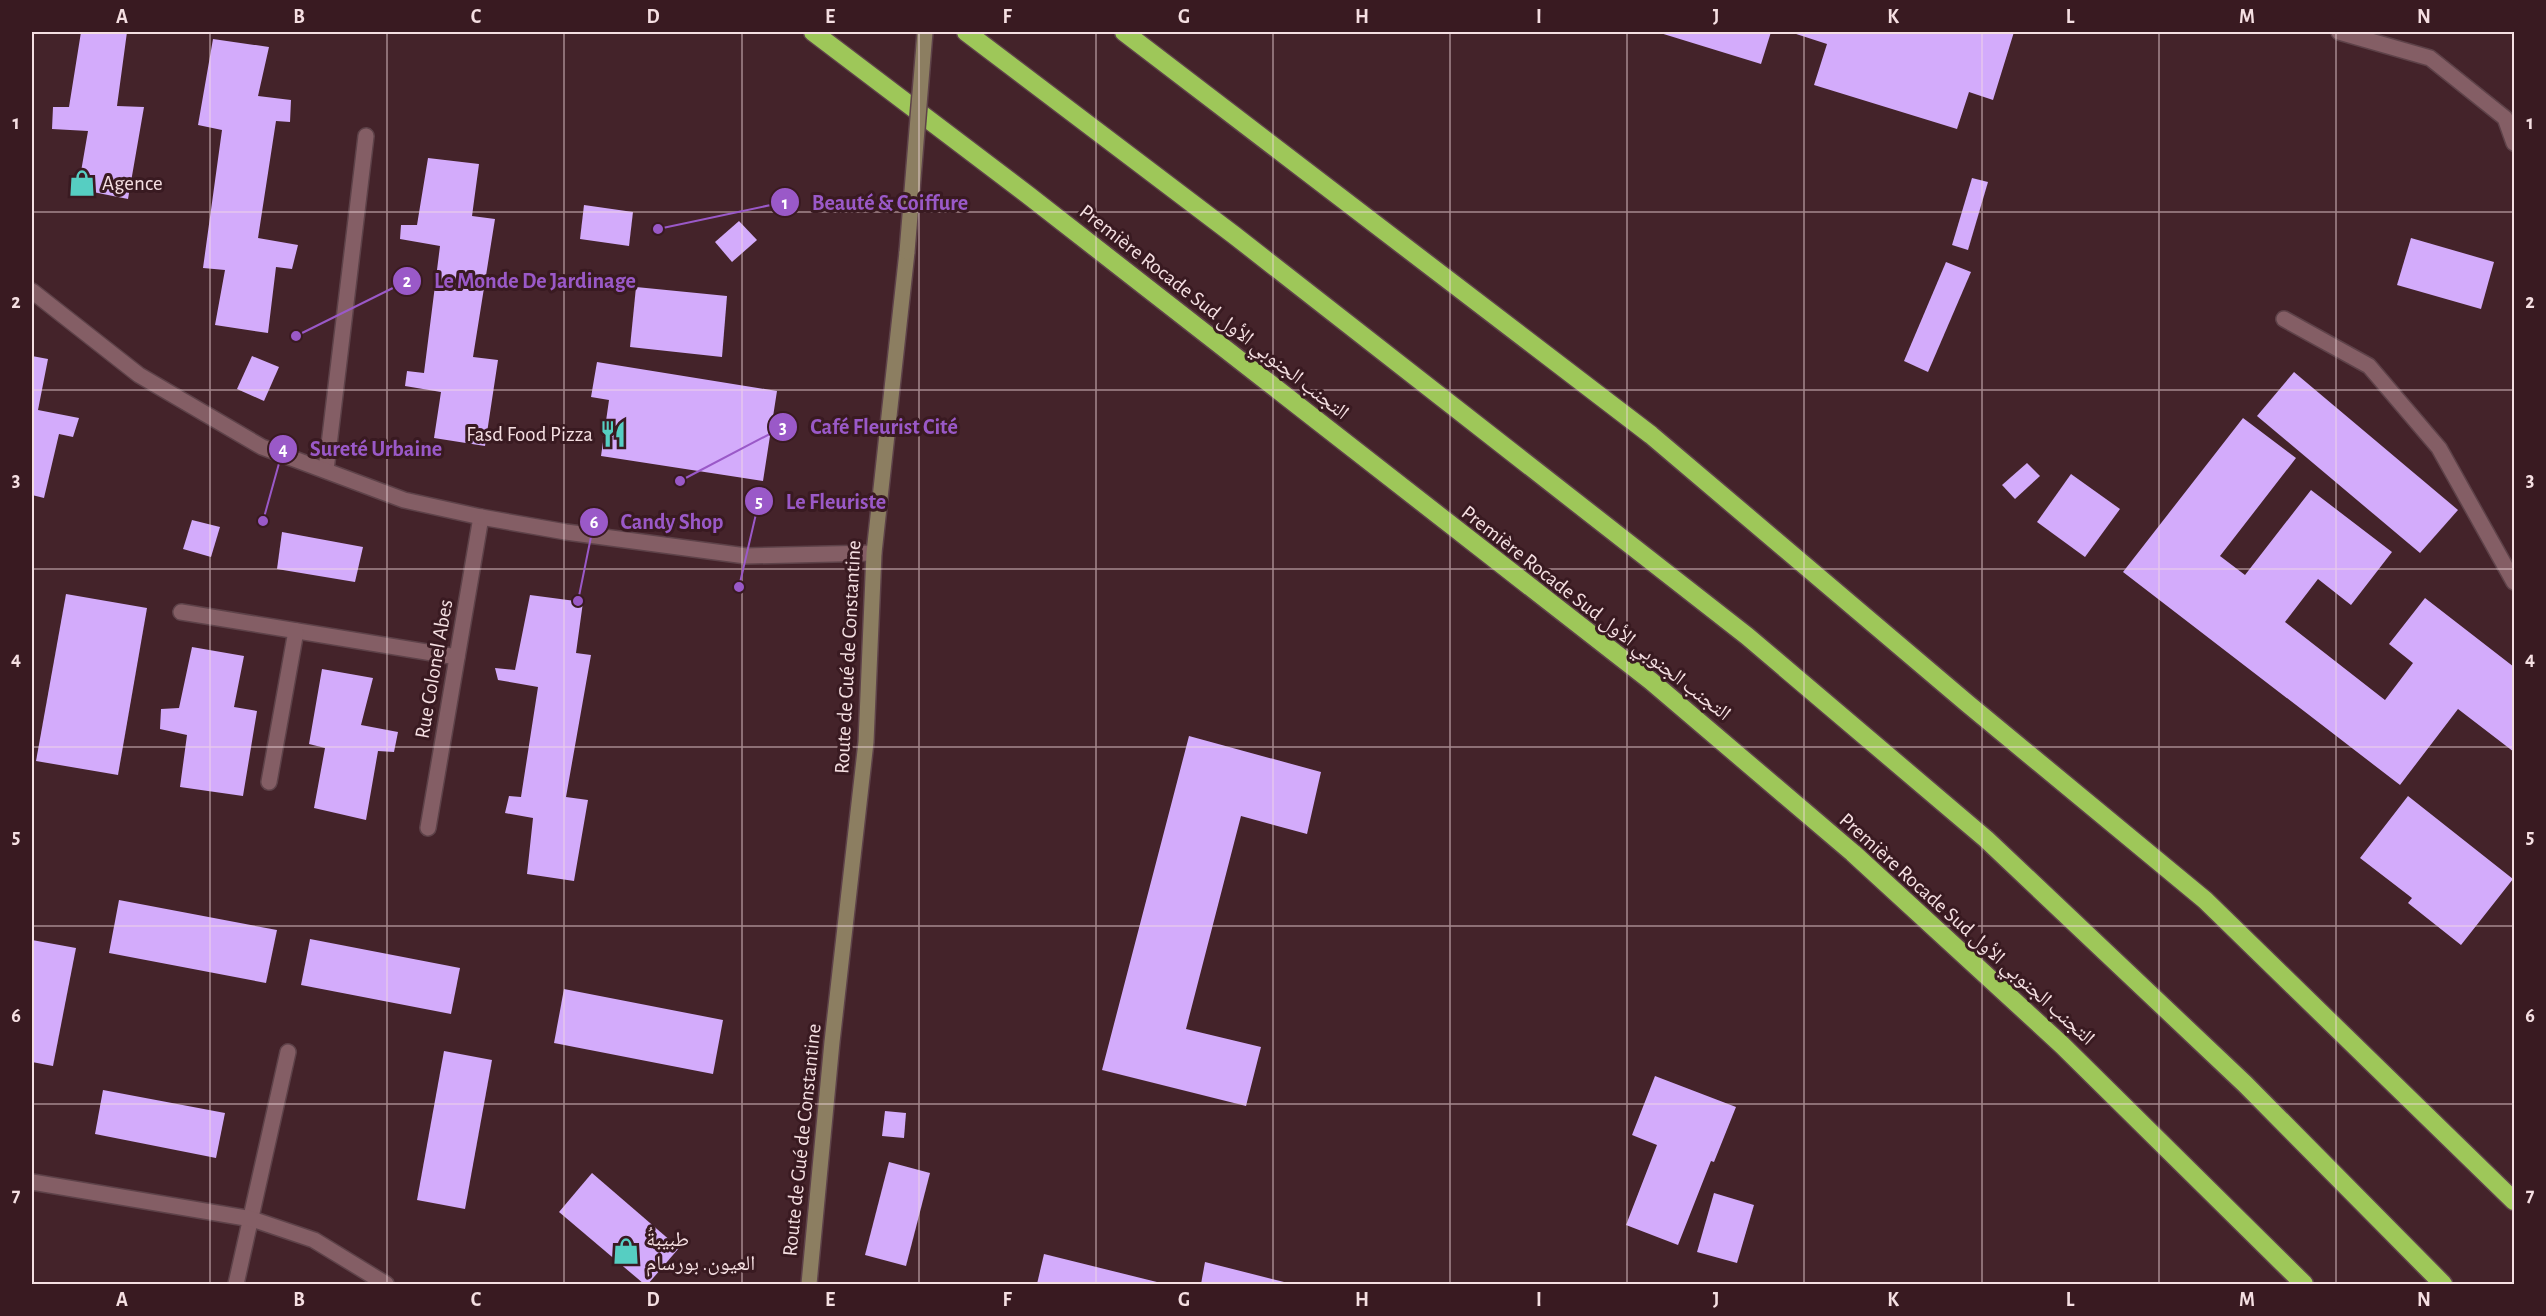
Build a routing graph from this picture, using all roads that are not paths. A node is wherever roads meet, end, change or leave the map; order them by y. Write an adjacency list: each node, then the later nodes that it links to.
1 (813, 32): 28 (highway, Première Rocade Sud التجنب الجنوبي الأول)
2 (925, 32): 12 (main road, Route de Gué de Constantine, bridge)
3 (966, 32): 29 (highway)
4 (1124, 32): 20 (highway)
5 (2339, 32): 7 (street)
6 (366, 136): 10 (street)
7 (2514, 143)
8 (32, 291): 10 (street)
9 (2284, 319): 13 (street)
10 (326, 470): 11 (street)
11 (481, 517): 12 (street); 16 (street, Rue Colonel Abes)
12 (874, 553): 27 (main road, Route de Gué de Constantine)
13 (2514, 582)
14 (181, 612): 15 (street)
15 (296, 631): 16 (street); 17 (street)
16 (457, 657): 18 (street, Rue Colonel Abes)
17 (269, 782)
18 (428, 828)
19 (288, 1052): 24 (street)
20 (2471, 1159): 22 (highway); 23 (highway)
21 (32, 1182): 24 (street)
22 (2514, 1201)
23 (2514, 1206)
24 (252, 1219): 25 (street); 26 (street)
25 (236, 1284)
26 (386, 1284)
27 (809, 1284)
28 (2304, 1284)
29 (2442, 1284)

